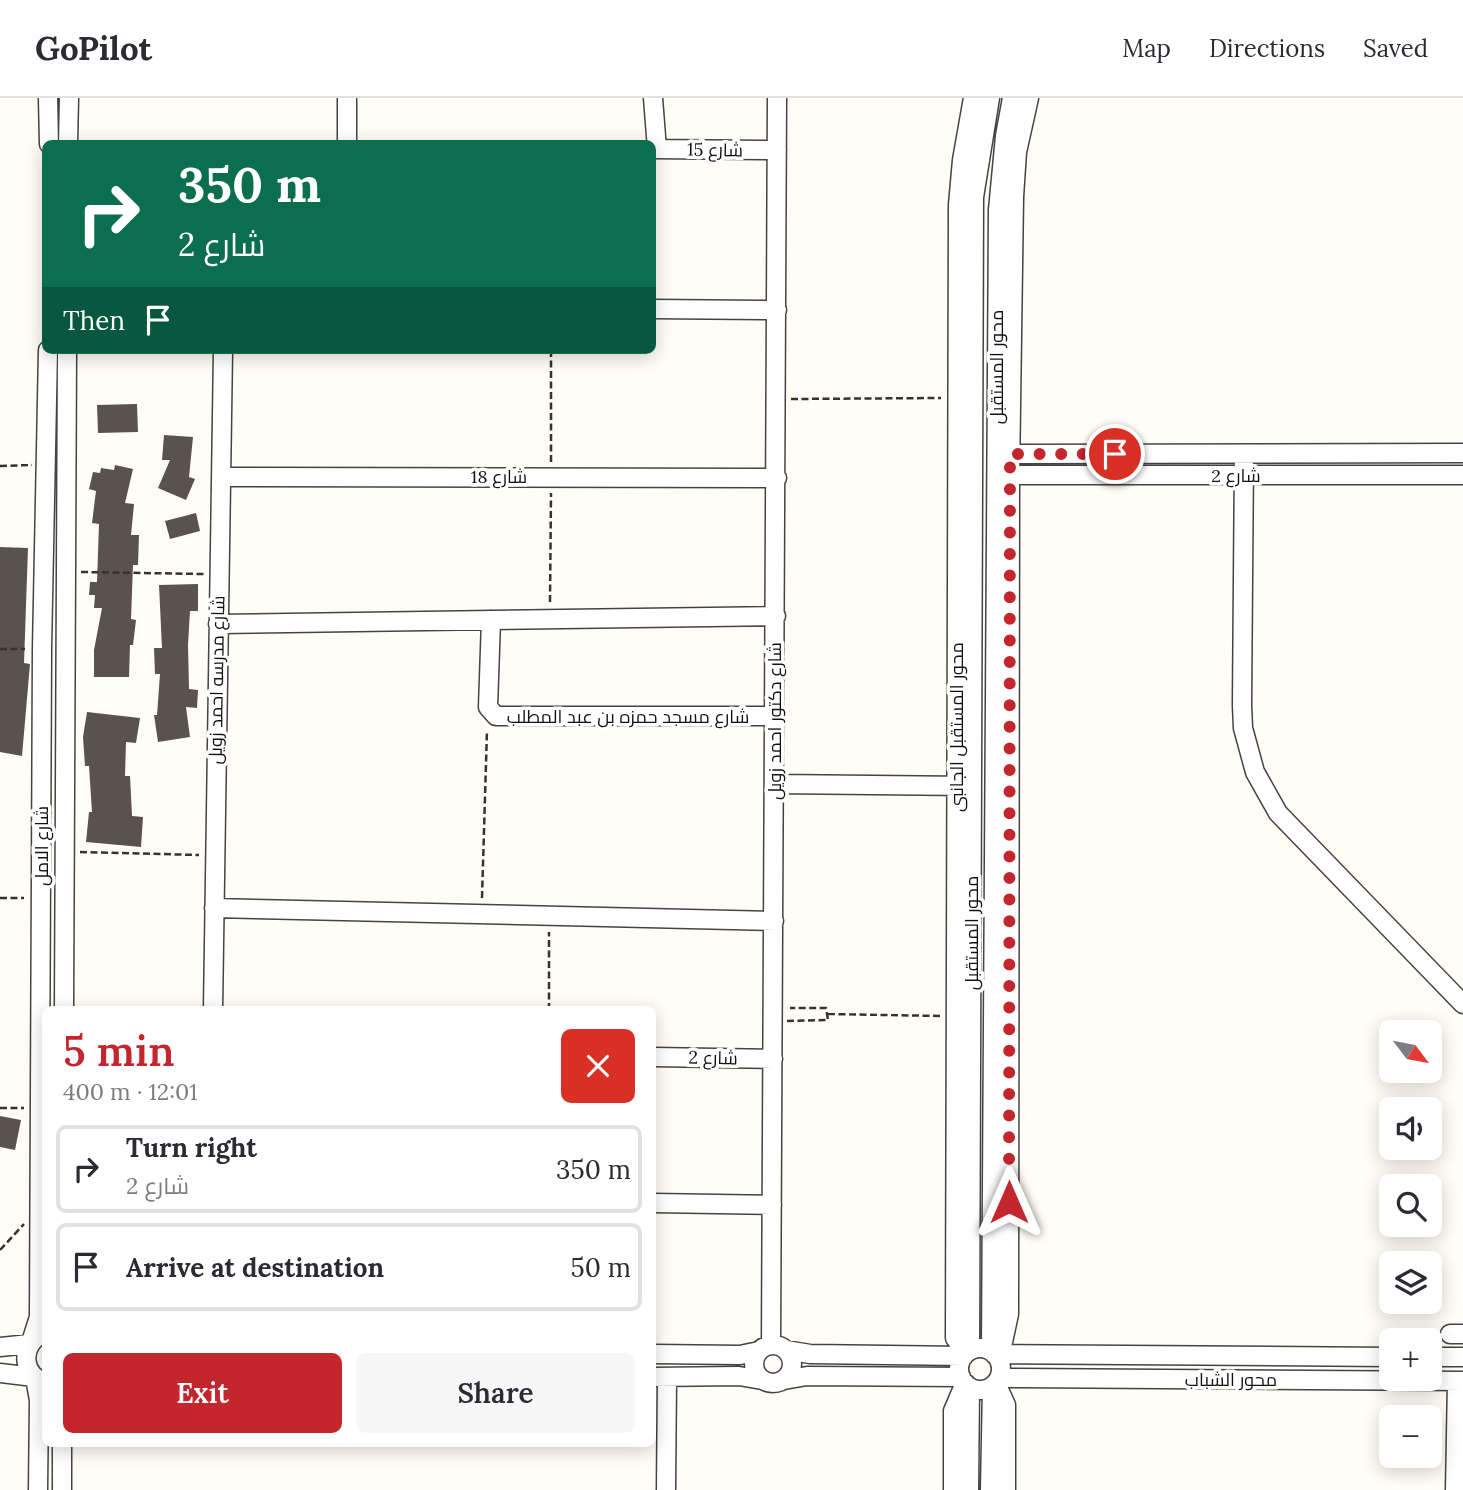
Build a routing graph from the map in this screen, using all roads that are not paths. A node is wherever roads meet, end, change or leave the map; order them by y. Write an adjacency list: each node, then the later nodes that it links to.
1 (48, 98): 10 (street)
2 (69, 98): 11 (street)
3 (347, 98): 12 (street)
4 (653, 98): 13 (street)
5 (777, 98): 15 (street, شارع دكتور احمد زويل)
6 (973, 98): 34 (street, محور المستقبل الجانبى)
7 (990, 98): 34 (street, محور المستقبل)
8 (1012, 98): 35 (street, محور المستقبل)
9 (1028, 98): 22 (street)
10 (48, 140)
11 (68, 140)
12 (348, 140)
13 (655, 140)
14 (656, 149): 15 (street, شارع 15)
15 (777, 150): 17 (street, شارع دكتور احمد زويل)
16 (656, 309): 17 (street)
17 (777, 310): 28 (street, شارع دكتور احمد زويل)
18 (48, 354): 45 (street, شارع الامل)
19 (67, 354): 39 (street, شارع الامل)
20 (223, 354): 27 (street, شارع مدرسه احمد زويل)
21 (1463, 453): 23 (street, شارع 2)
22 (1010, 454): 23 (street, شارع 2); 24 (street)
23 (1244, 454): 26 (street)
24 (1010, 475): 26 (street, شارع 2); 49 (street)
25 (1463, 475): 26 (street, شارع 2)
26 (1244, 476): 38 (street)
27 (220, 477): 28 (street, شارع 18); 31 (street, شارع مدرسه احمد زويل)
28 (777, 478): 29 (street, شارع دكتور احمد زويل)
29 (776, 616): 30 (street); 32 (street, شارع دكتور احمد زويل)
30 (491, 620): 31 (street); 32 (street, شارع مسجد حمزه بن عبد المطلب)
31 (218, 624): 36 (street, شارع مدرسه احمد زويل)
32 (776, 716): 33 (street, شارع دكتور احمد زويل)
33 (775, 784): 34 (street); 37 (street, شارع دكتور احمد زويل)
34 (965, 785): 35 (street); 48 (street, محور المستقبل); 48 (street, محور المستقبل الجانبى)
35 (994, 786): 49 (street, محور المستقبل)
36 (214, 908): 37 (street); 40 (street, شارع مدرسه احمد زويل)
37 (774, 921): 42 (street, شارع دكتور احمد زويل)
38 (1463, 1004)
39 (64, 1006)
40 (213, 1006)
41 (656, 1057): 42 (street, شارع 2)
42 (773, 1059): 44 (street, شارع دكتور احمد زويل)
43 (656, 1203): 44 (street)
44 (772, 1205): 47 (street, شارع دكتور احمد زويل)
45 (35, 1340): 46 (street); 56 (street)
46 (0, 1348)
47 (772, 1349): 48 (street); 50 (street); 57 (street); 58 (street)
48 (967, 1353): 49 (street); 60 (street)
49 (994, 1353): 51 (street, محور الشباب); 61 (street)
50 (656, 1354)
51 (1379, 1357)
52 (1442, 1357): 53 (street)
53 (1463, 1357)
54 (0, 1373): 56 (street)
55 (660, 1377): 57 (street); 65 (street)
56 (38, 1379): 63 (street)
57 (762, 1380): 58 (street)
58 (784, 1380): 60 (street)
59 (1460, 1381): 61 (street, محور الشباب); 70 (street)
60 (965, 1382): 61 (street); 66 (street); 67 (street)
61 (995, 1382): 68 (street); 69 (street)
62 (62, 1447): 64 (street)
63 (38, 1490)
64 (62, 1490)
65 (666, 1490)
66 (953, 1490)
67 (969, 1490)
68 (990, 1490)
69 (1006, 1490)
70 (1455, 1490)

